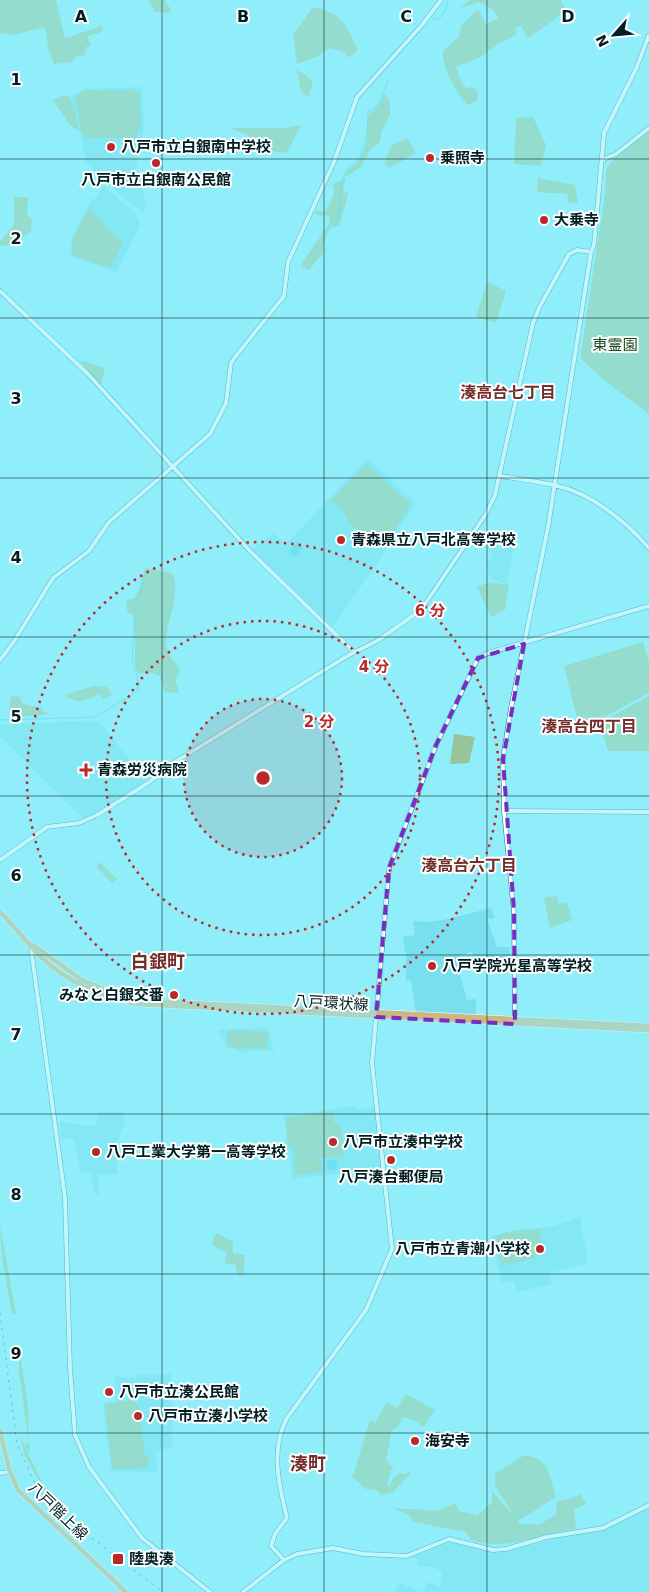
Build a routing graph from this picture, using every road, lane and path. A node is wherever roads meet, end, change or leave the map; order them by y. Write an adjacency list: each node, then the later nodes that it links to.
1 (441, 0): 7 (street)
2 (649, 35): 4 (street)
3 (649, 128): 4 (street)
4 (602, 160): 5 (street)
5 (591, 252): 8 (street); 9 (street)
6 (0, 291): 7 (street)
7 (173, 467): 13 (street); 14 (street)
8 (501, 476): 9 (street); 13 (street)
9 (554, 485): 10 (street); 12 (street)
10 (649, 548)
11 (649, 606): 12 (street)
12 (524, 644): 15 (street); 22 (street)
13 (354, 652): 17 (street)
14 (0, 660)
15 (504, 811): 16 (street); 23 (street)
16 (649, 812)
17 (0, 860)
18 (0, 912): 19 (main road, 八戸環状線)
19 (31, 944): 20 (main road, 八戸環状線); 21 (street); 22 (main road, 八戸環状線)
20 (43, 958): 21 (street); 22 (main road, 八戸環状線)
21 (34, 966): 32 (street)
22 (376, 1015): 23 (main road, 八戸環状線); 30 (street)
23 (515, 1021): 24 (main road, 八戸環状線); 25 (main road, 八戸環状線)
24 (649, 1026)
25 (649, 1030)
26 (0, 1431): 27 (main road, 八戸階上線)
27 (10, 1472): 28 (street); 31 (main road, 八戸階上線)
28 (0, 1473)
29 (649, 1505): 30 (street)
30 (284, 1560): 33 (street)
31 (126, 1592)
32 (210, 1592)
33 (242, 1592)

